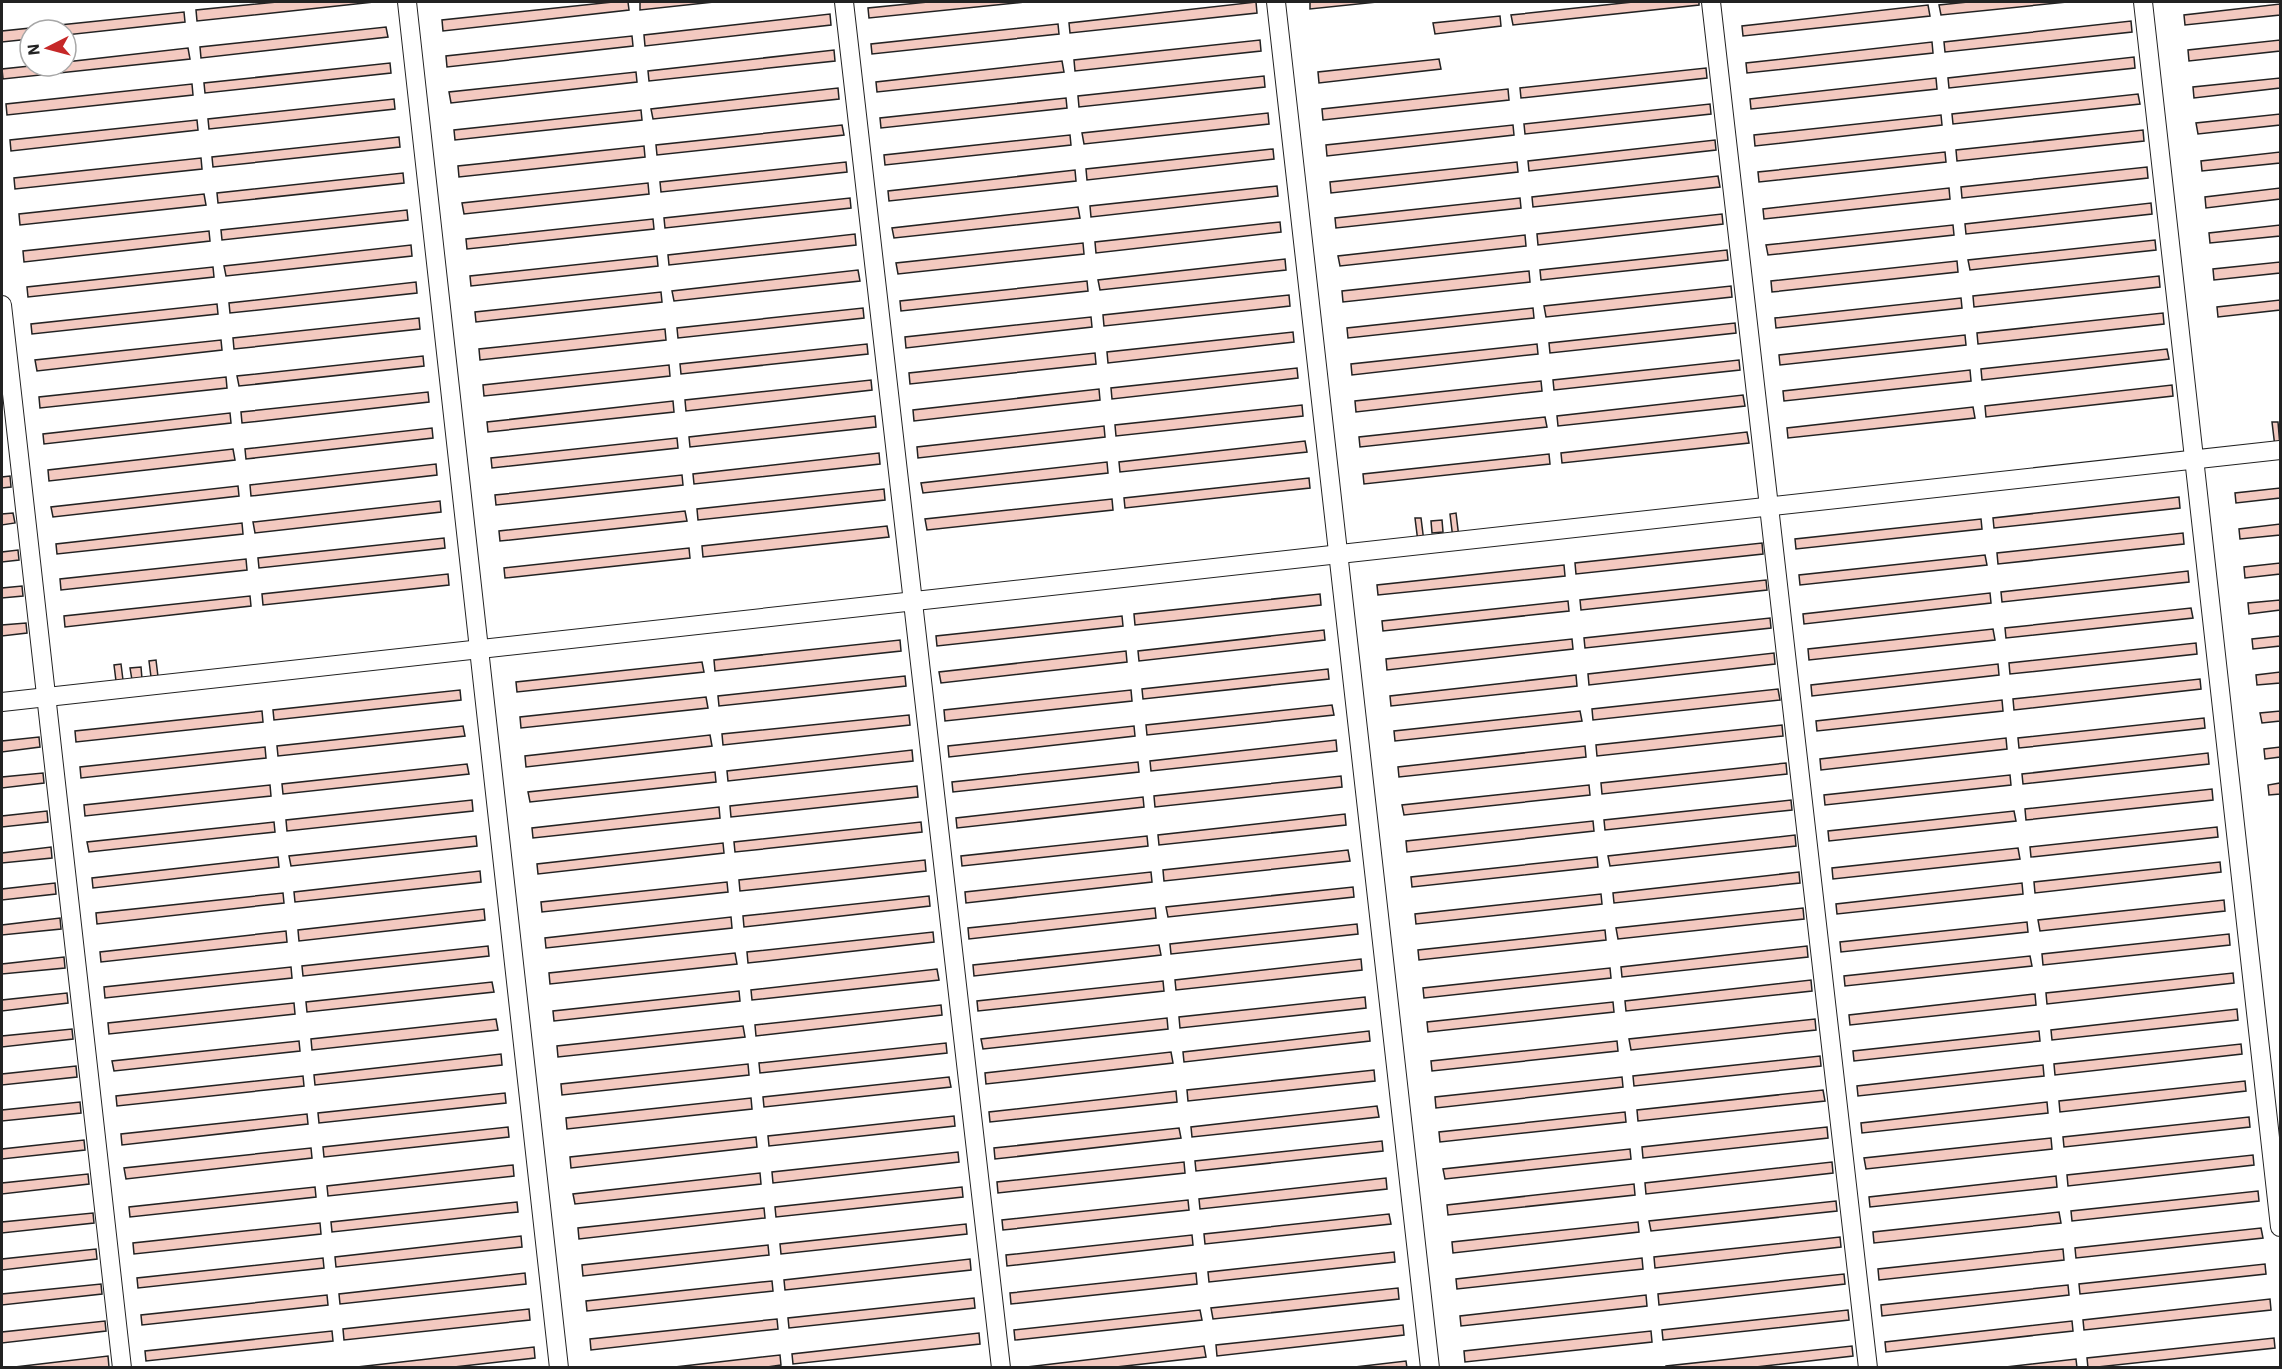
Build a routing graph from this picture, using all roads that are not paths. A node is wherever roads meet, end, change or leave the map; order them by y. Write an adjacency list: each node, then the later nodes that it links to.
1 (407, 2): 12 (lane)
2 (844, 2): 11 (lane)
3 (1276, 2): 10 (lane)
4 (1711, 2): 9 (lane)
5 (2143, 2): 8 (lane)
6 (2, 305): 13 (lane)
7 (2280, 450): 8 (lane)
8 (2194, 460): 9 (lane); 15 (lane)
9 (1769, 507): 10 (lane); 20 (lane)
10 (1338, 554): 11 (lane); 19 (lane)
11 (913, 601): 12 (lane); 18 (lane)
12 (479, 649): 13 (lane); 17 (lane)
13 (46, 697): 14 (lane); 16 (lane)
14 (2, 702)
15 (2280, 1227)
16 (122, 1368)
17 (559, 1368)
18 (1001, 1368)
19 (1430, 1368)
20 (1868, 1368)

